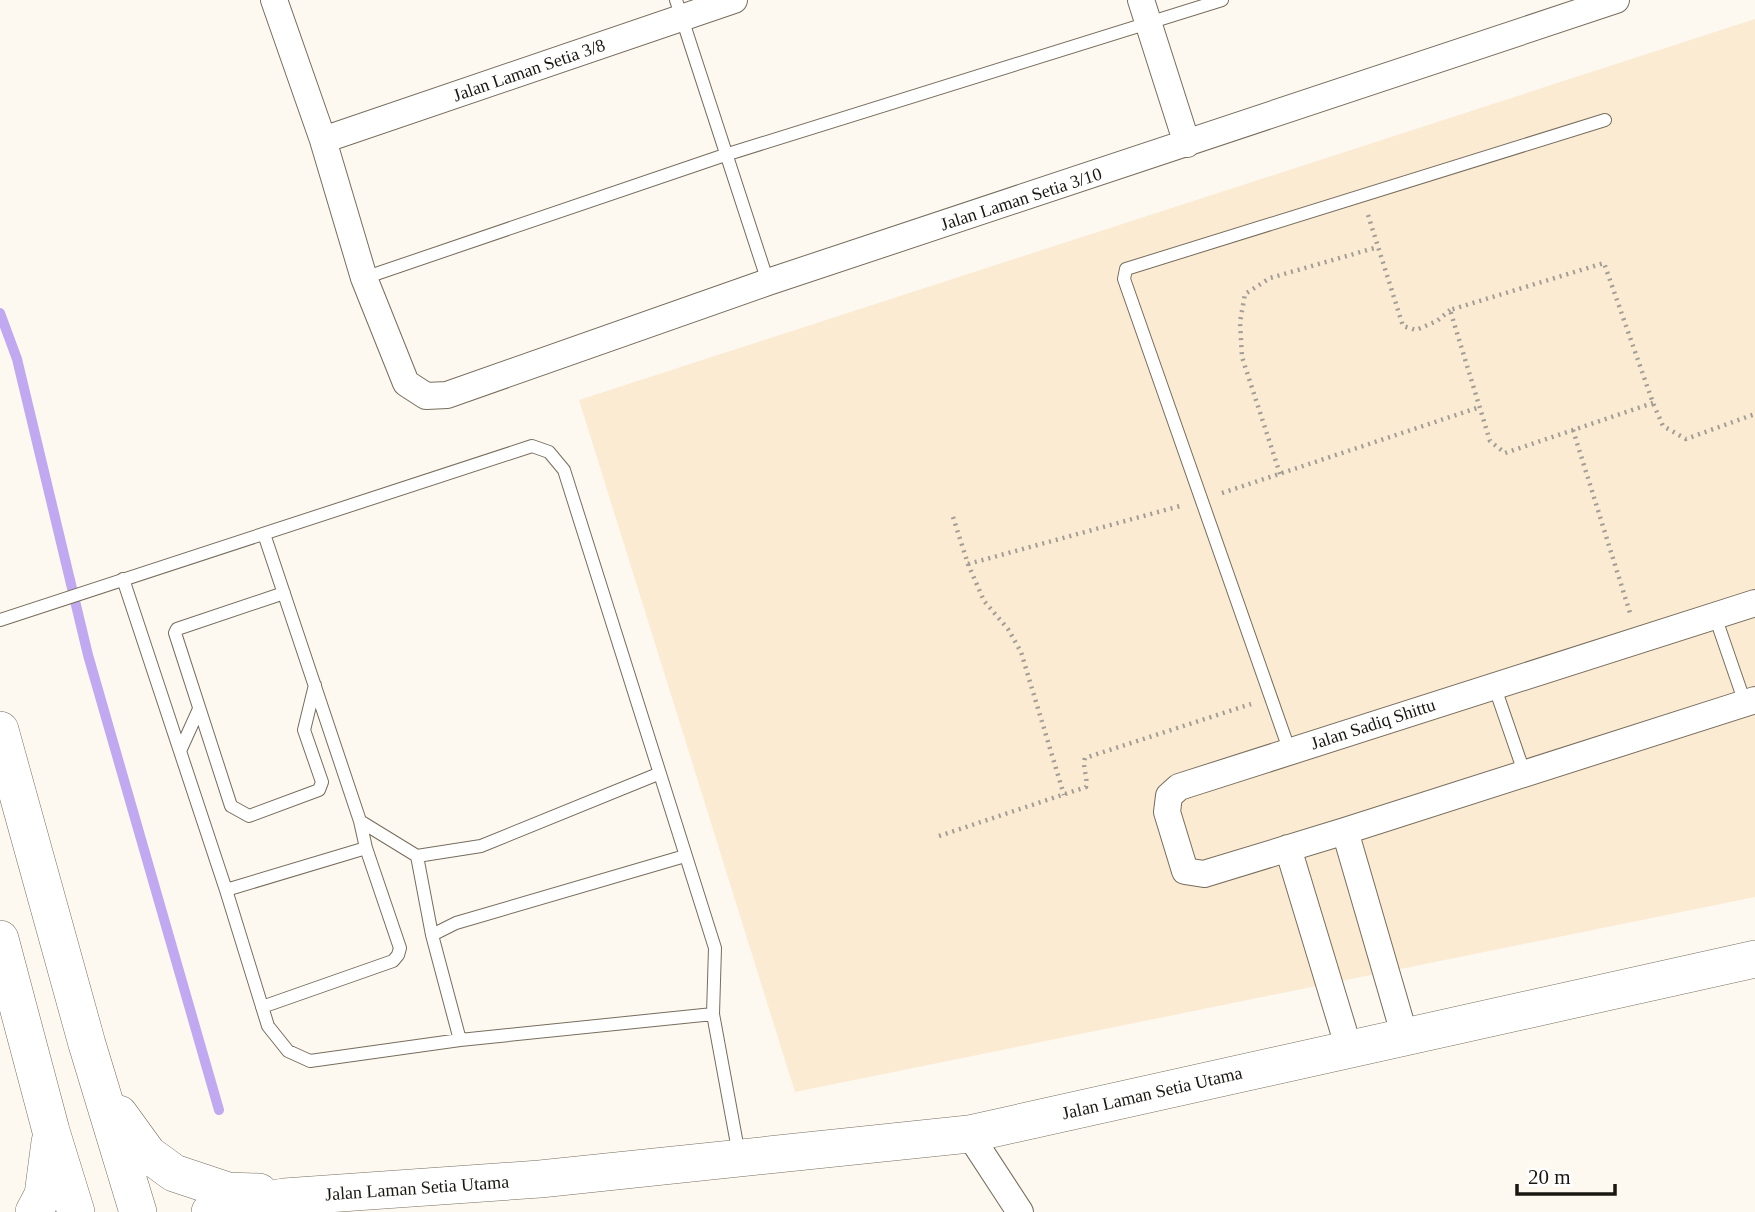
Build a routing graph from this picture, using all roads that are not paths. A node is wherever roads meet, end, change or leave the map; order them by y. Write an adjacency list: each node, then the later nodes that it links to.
1 (274, 0): 8 (street)
2 (734, 0): 5 (street, Jalan Laman Setia 3/8)
3 (1222, 0): 6 (lane)
4 (1616, 0): 9 (street, Jalan Laman Setia 3/10)
5 (679, 9): 8 (street, Jalan Laman Setia 3/8); 10 (lane)
6 (1144, 13): 9 (street); 10 (lane)
7 (1605, 120): 25 (lane)
8 (323, 140): 11 (street)
9 (1187, 144): 12 (street, Jalan Laman Setia 3/10)
10 (726, 155): 11 (lane); 12 (lane)
11 (364, 278): 12 (street, Jalan Laman Setia 3/10)
12 (768, 282)
13 (264, 534): 14 (lane); 15 (lane); 27 (lane)
14 (123, 579): 18 (lane); 24 (lane)
15 (284, 593): 19 (lane); 22 (lane)
16 (1755, 603): 17 (street, Jalan Sadiq Shittu)
17 (1715, 616): 20 (street, Jalan Sadiq Shittu); 21 (lane)
18 (0, 620)
19 (315, 685): 22 (lane); 28 (lane)
20 (1494, 685): 25 (street, Jalan Sadiq Shittu); 26 (lane)
21 (1750, 702): 26 (street, Jalan Sadiq Shittu)
22 (199, 709): 24 (lane)
23 (0, 730): 42 (street)
24 (180, 751): 34 (lane)
25 (1290, 752): 31 (street, Jalan Sadiq Shittu)
26 (1524, 772): 29 (street, Jalan Sadiq Shittu)
27 (658, 774): 32 (lane); 33 (lane)
28 (360, 821): 30 (lane); 32 (lane)
29 (1345, 831): 31 (street, Jalan Sadiq Shittu); 40 (street)
30 (366, 848): 34 (lane); 38 (lane)
31 (1287, 848): 43 (street)
32 (417, 856): 35 (lane)
33 (685, 856): 35 (lane); 39 (lane)
34 (226, 890): 38 (lane)
35 (432, 935): 41 (lane)
36 (0, 939): 44 (street)
37 (1755, 959): 40 (street, Jalan Laman Setia Utama)
38 (262, 1007): 41 (lane)
39 (713, 1014): 41 (lane); 46 (lane)
40 (1405, 1037): 43 (street, Jalan Laman Setia Utama)
41 (460, 1040)
42 (87, 1044): 48 (street); 51 (street)
43 (1349, 1049): 45 (street, Jalan Laman Setia Utama)
44 (51, 1131): 49 (street); 50 (street)
45 (969, 1134): 46 (street, Jalan Laman Setia Utama); 54 (street)
46 (740, 1159): 47 (street, Jalan Laman Setia Utama)
47 (541, 1179): 48 (street, Jalan Laman Setia Utama); 53 (street, Jalan Laman Setia Utama)
48 (284, 1197): 52 (street, Jalan Laman Setia Utama)
49 (34, 1212)
50 (76, 1212)
51 (138, 1212)
52 (210, 1212)
53 (409, 1212)
54 (1020, 1212)

